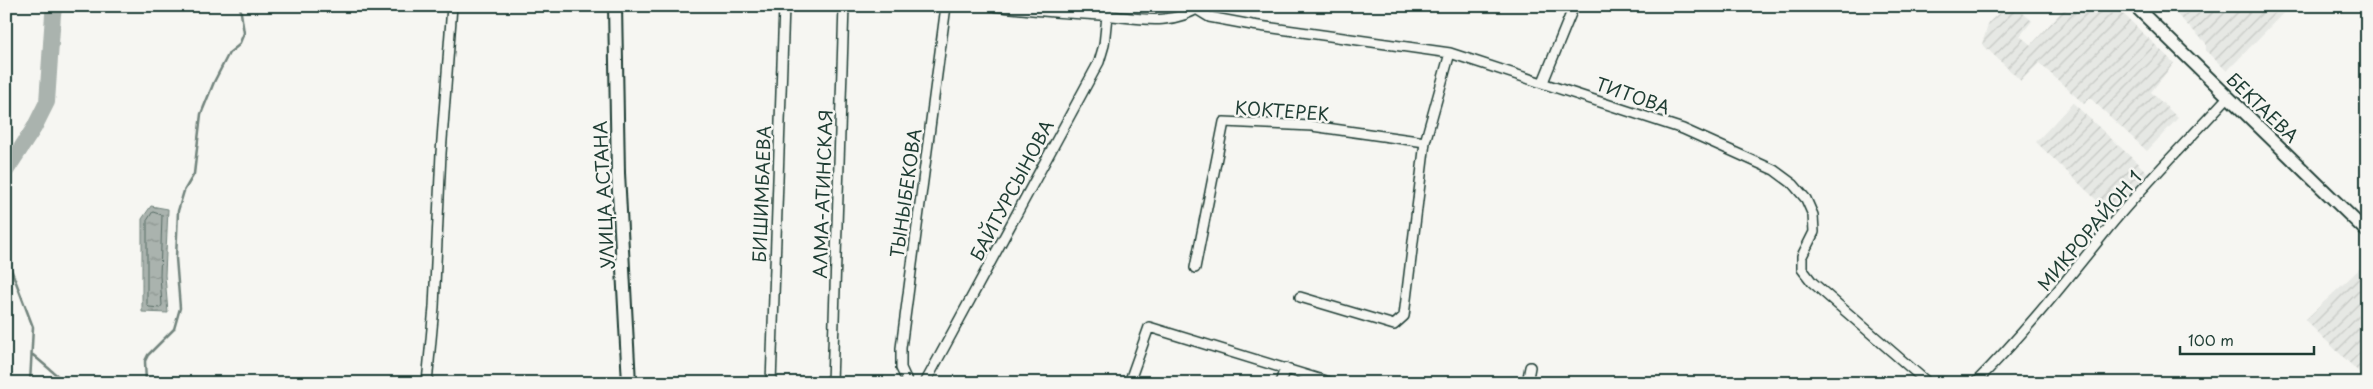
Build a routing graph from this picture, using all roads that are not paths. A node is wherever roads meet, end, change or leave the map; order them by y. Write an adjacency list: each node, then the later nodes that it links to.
1 (452, 6): 21 (street)
2 (615, 6): 22 (main road, УЛИЦА АСТАНА)
3 (784, 6): 23 (street, БИШИМБАЕВА)
4 (844, 6): 24 (street, АЛМА-АТИНСКАЯ)
5 (946, 6): 25 (street, ТЫНЫБЕКОВА)
6 (992, 6): 10 (street)
7 (1574, 6): 13 (street)
8 (2135, 6): 14 (street, БЕКТАЕВА)
9 (1199, 8): 11 (street); 12 (street, ТИТОВА)
10 (1049, 9): 11 (street)
11 (1108, 11): 26 (street, БАЙТУРСЫНОВА)
12 (1450, 53): 13 (street, ТИТОВА); 15 (street)
13 (1543, 82): 31 (street, ТИТОВА)
14 (2227, 98): 16 (street, БЕКТАЕВА); 32 (street, МИКРОРАЙОН 1)
15 (1425, 142): 17 (street, КОКТЕРЕК); 18 (street)
16 (2367, 232)
17 (1195, 268)
18 (1300, 297)
19 (1530, 367): 30 (street)
20 (1285, 368): 27 (street); 28 (street); 29 (street)
21 (427, 383)
22 (629, 383)
23 (771, 383)
24 (832, 383)
25 (908, 383)
26 (926, 383)
27 (1129, 383)
28 (1280, 383)
29 (1332, 383)
30 (1527, 383)
31 (1928, 383)
32 (1975, 383)

